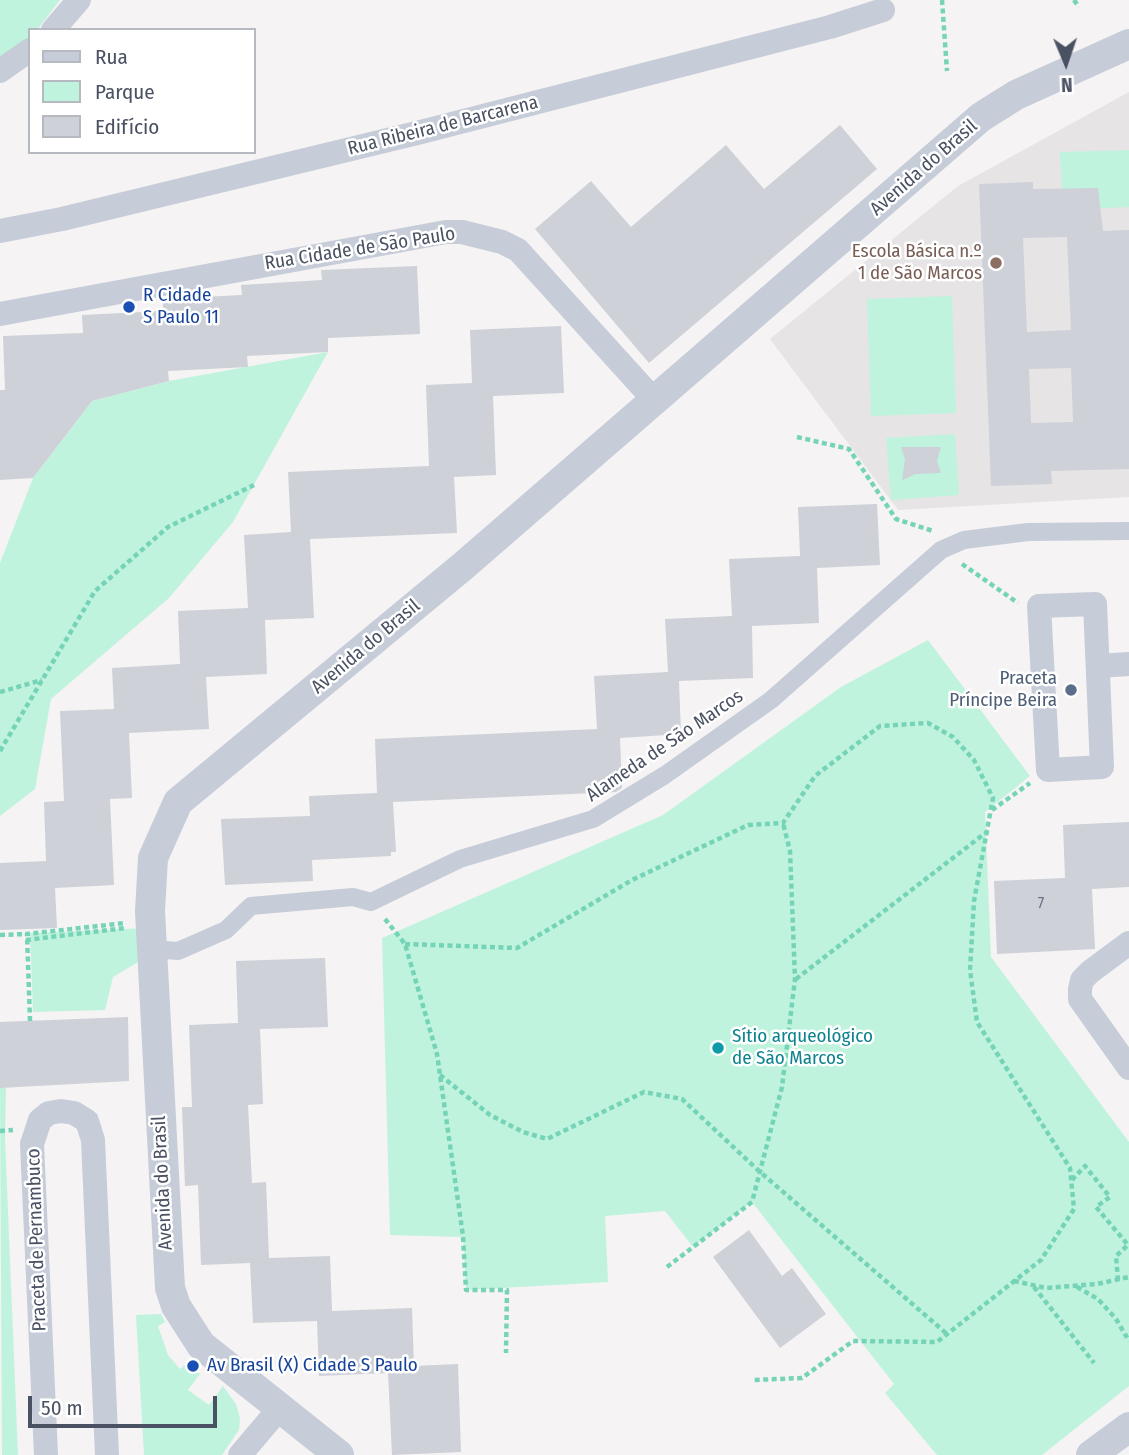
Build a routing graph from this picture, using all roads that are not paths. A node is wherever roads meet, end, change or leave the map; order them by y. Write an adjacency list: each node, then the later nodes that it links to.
1 (79, 0): 3 (street)
2 (883, 10): 7 (street, Rua Ribeira de Barcarena)
3 (55, 28)
4 (1129, 44): 9 (street, Avenida do Brasil)
5 (28, 51): 6 (street)
6 (0, 71)
7 (0, 231)
8 (0, 314): 9 (street, Rua Cidade de São Paulo)
9 (655, 401): 13 (street, Avenida do Brasil)
10 (1129, 531): 13 (street, Alameda de São Marcos)
11 (1129, 664): 12 (street)
12 (1098, 666): 12 (street)
13 (151, 931): 16 (street, Avenida do Brasil)
14 (1129, 943): 15 (street)
15 (1129, 1068)
16 (279, 1409): 20 (street); 21 (street, Avenida do Brasil)
17 (1129, 1427): 22 (street)
18 (46, 1455): 19 (street, Praceta de Pernambuco)
19 (107, 1455)
20 (240, 1455)
21 (339, 1455)
22 (1091, 1455)

